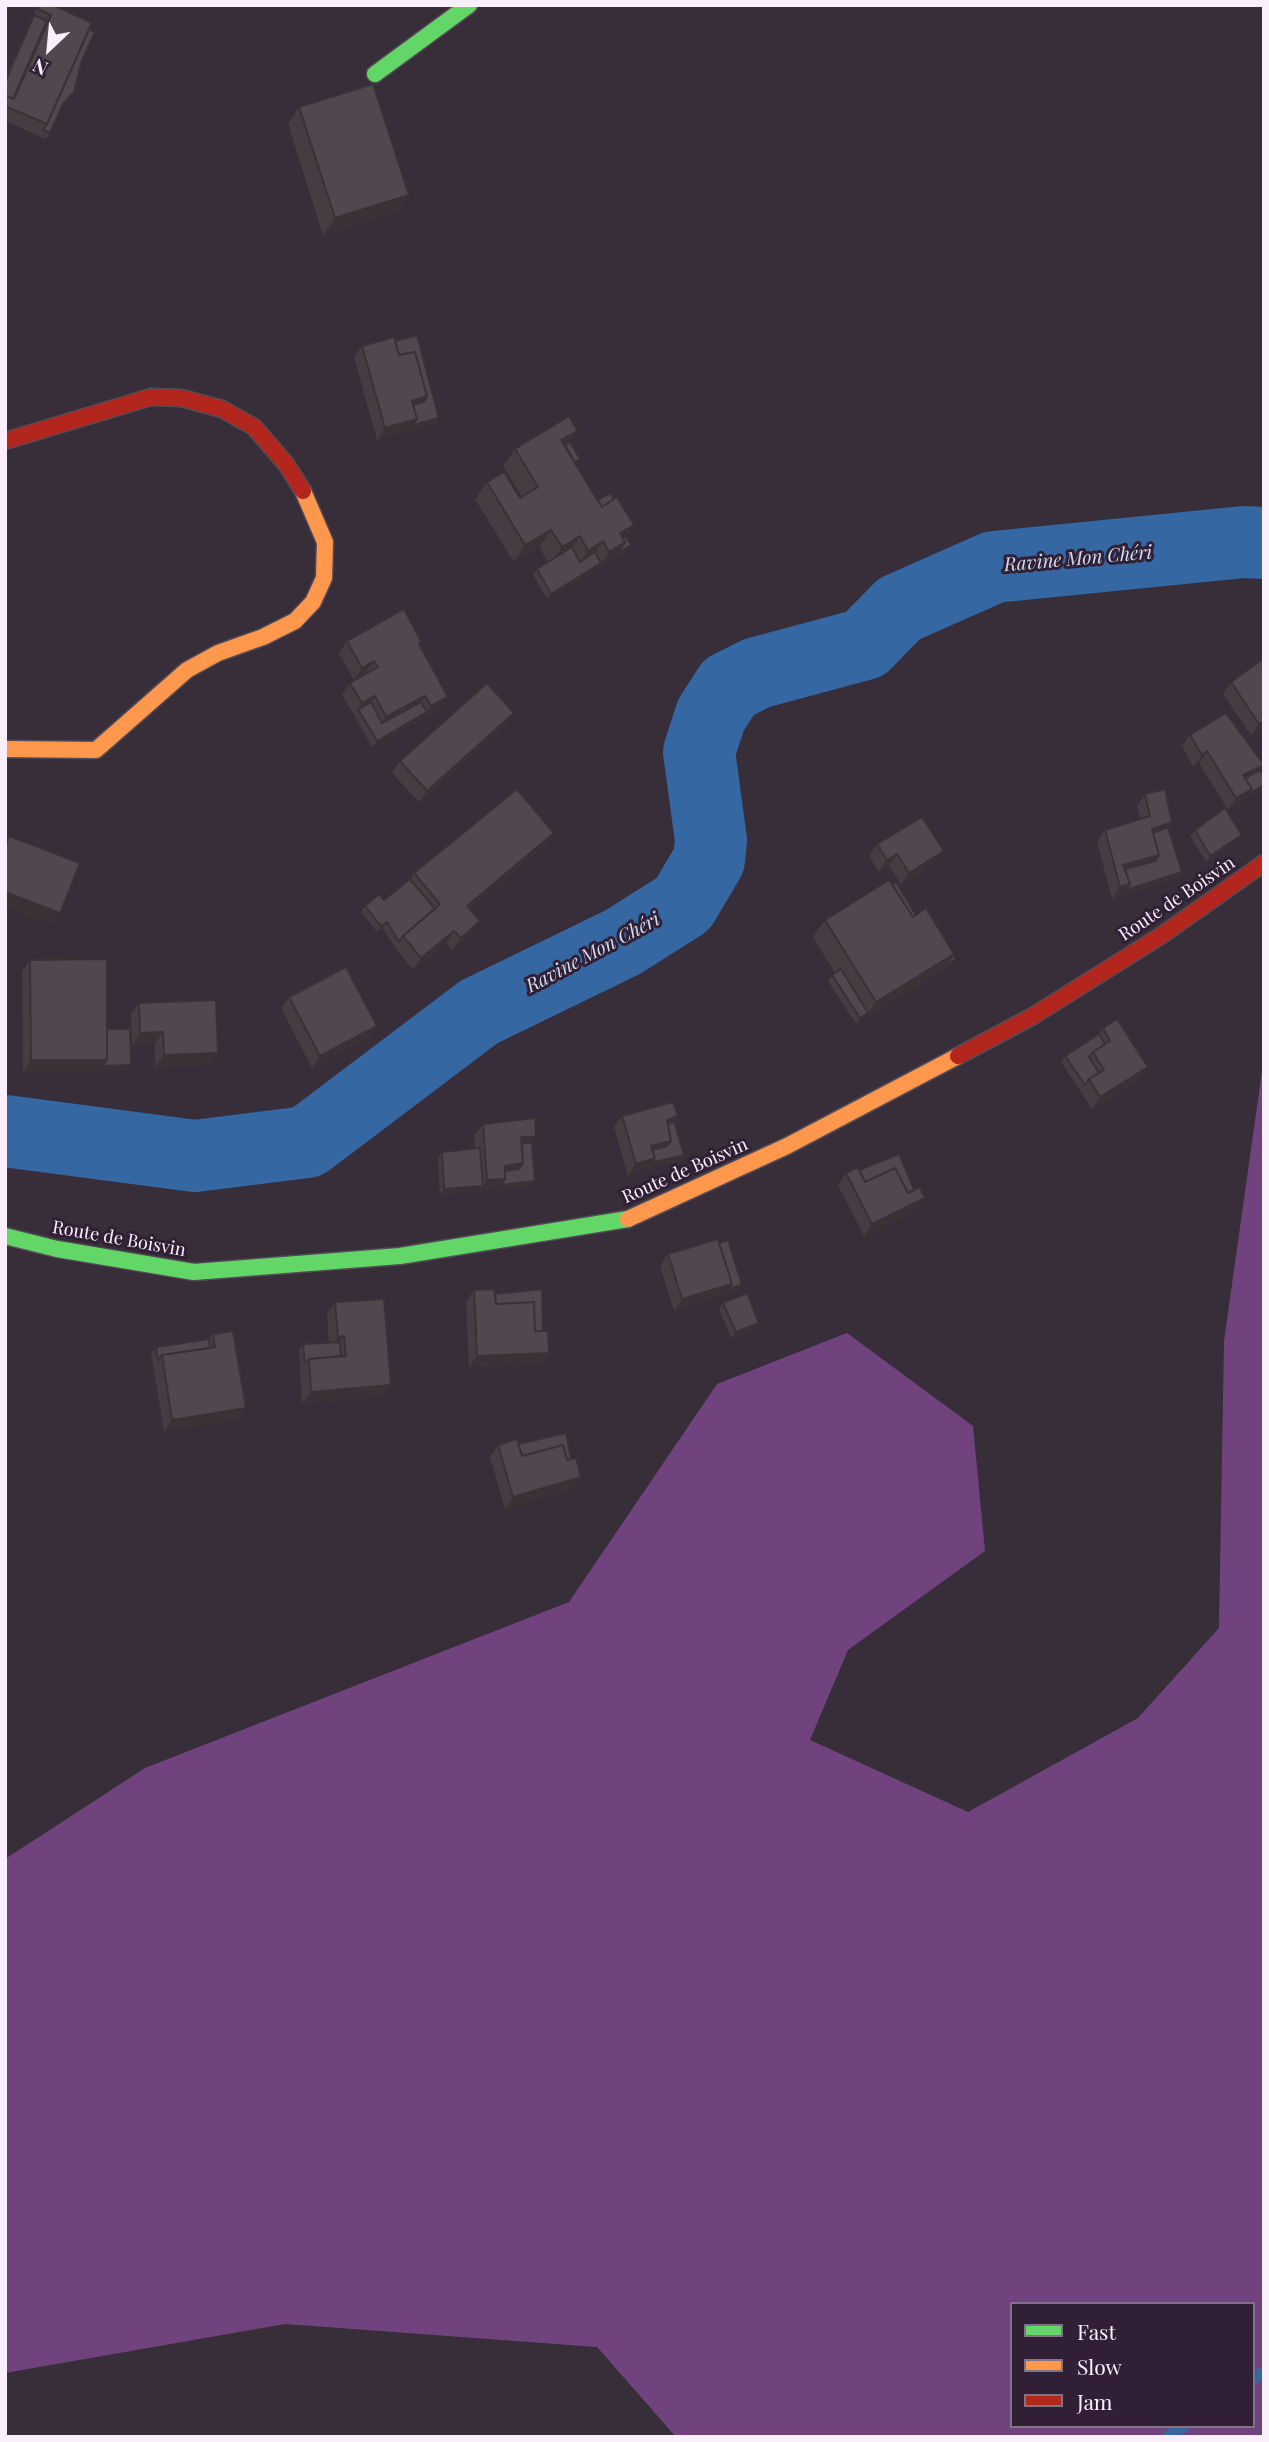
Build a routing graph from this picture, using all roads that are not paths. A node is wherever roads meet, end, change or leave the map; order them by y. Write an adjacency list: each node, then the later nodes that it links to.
1 (469, 5): 2 (main road)
2 (375, 74)
3 (5, 441): 4 (main road)
4 (5, 748)
5 (1264, 863): 6 (main road, Route de Boisvin)
6 (5, 1236)

